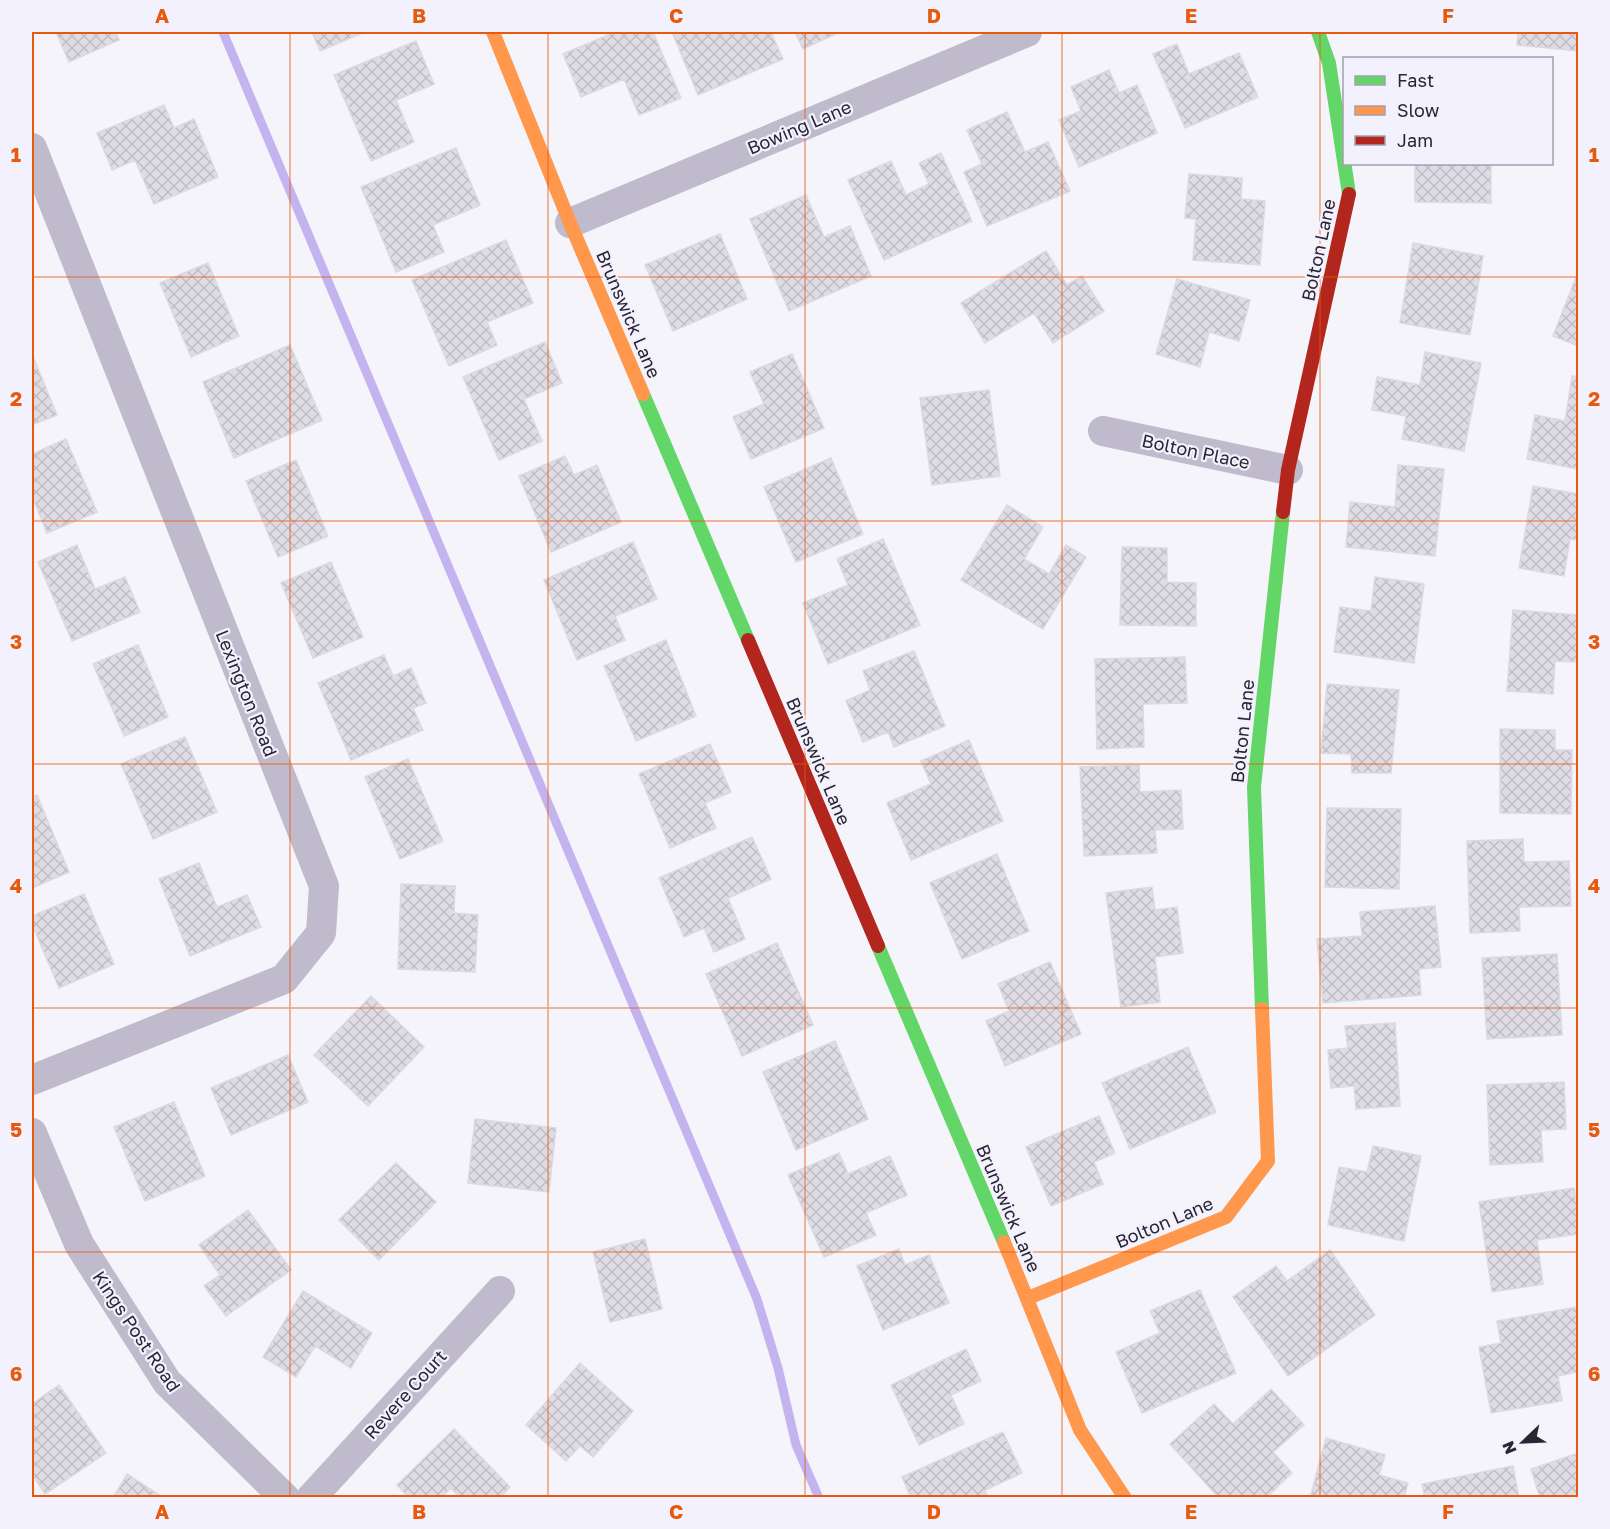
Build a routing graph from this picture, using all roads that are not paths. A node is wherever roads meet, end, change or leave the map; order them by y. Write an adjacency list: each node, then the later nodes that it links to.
1 (493, 32): 7 (street, Brunswick Lane)
2 (1027, 32): 7 (street, Bowing Lane)
3 (1318, 32): 5 (street, Bolton Lane)
4 (32, 148): 10 (street, Lexington Road)
5 (1343, 157)
6 (1344, 165): 9 (street, Bolton Lane)
7 (570, 223): 13 (street, Brunswick Lane)
8 (1103, 432): 9 (street, Bolton Place)
9 (1288, 470): 13 (street, Bolton Lane)
10 (32, 1080)
11 (32, 1133): 14 (street, Kings Post Road)
12 (500, 1290): 15 (street, Revere Court)
13 (1028, 1298): 16 (street, Brunswick Lane)
14 (285, 1497)
15 (311, 1497)
16 (1125, 1497)

